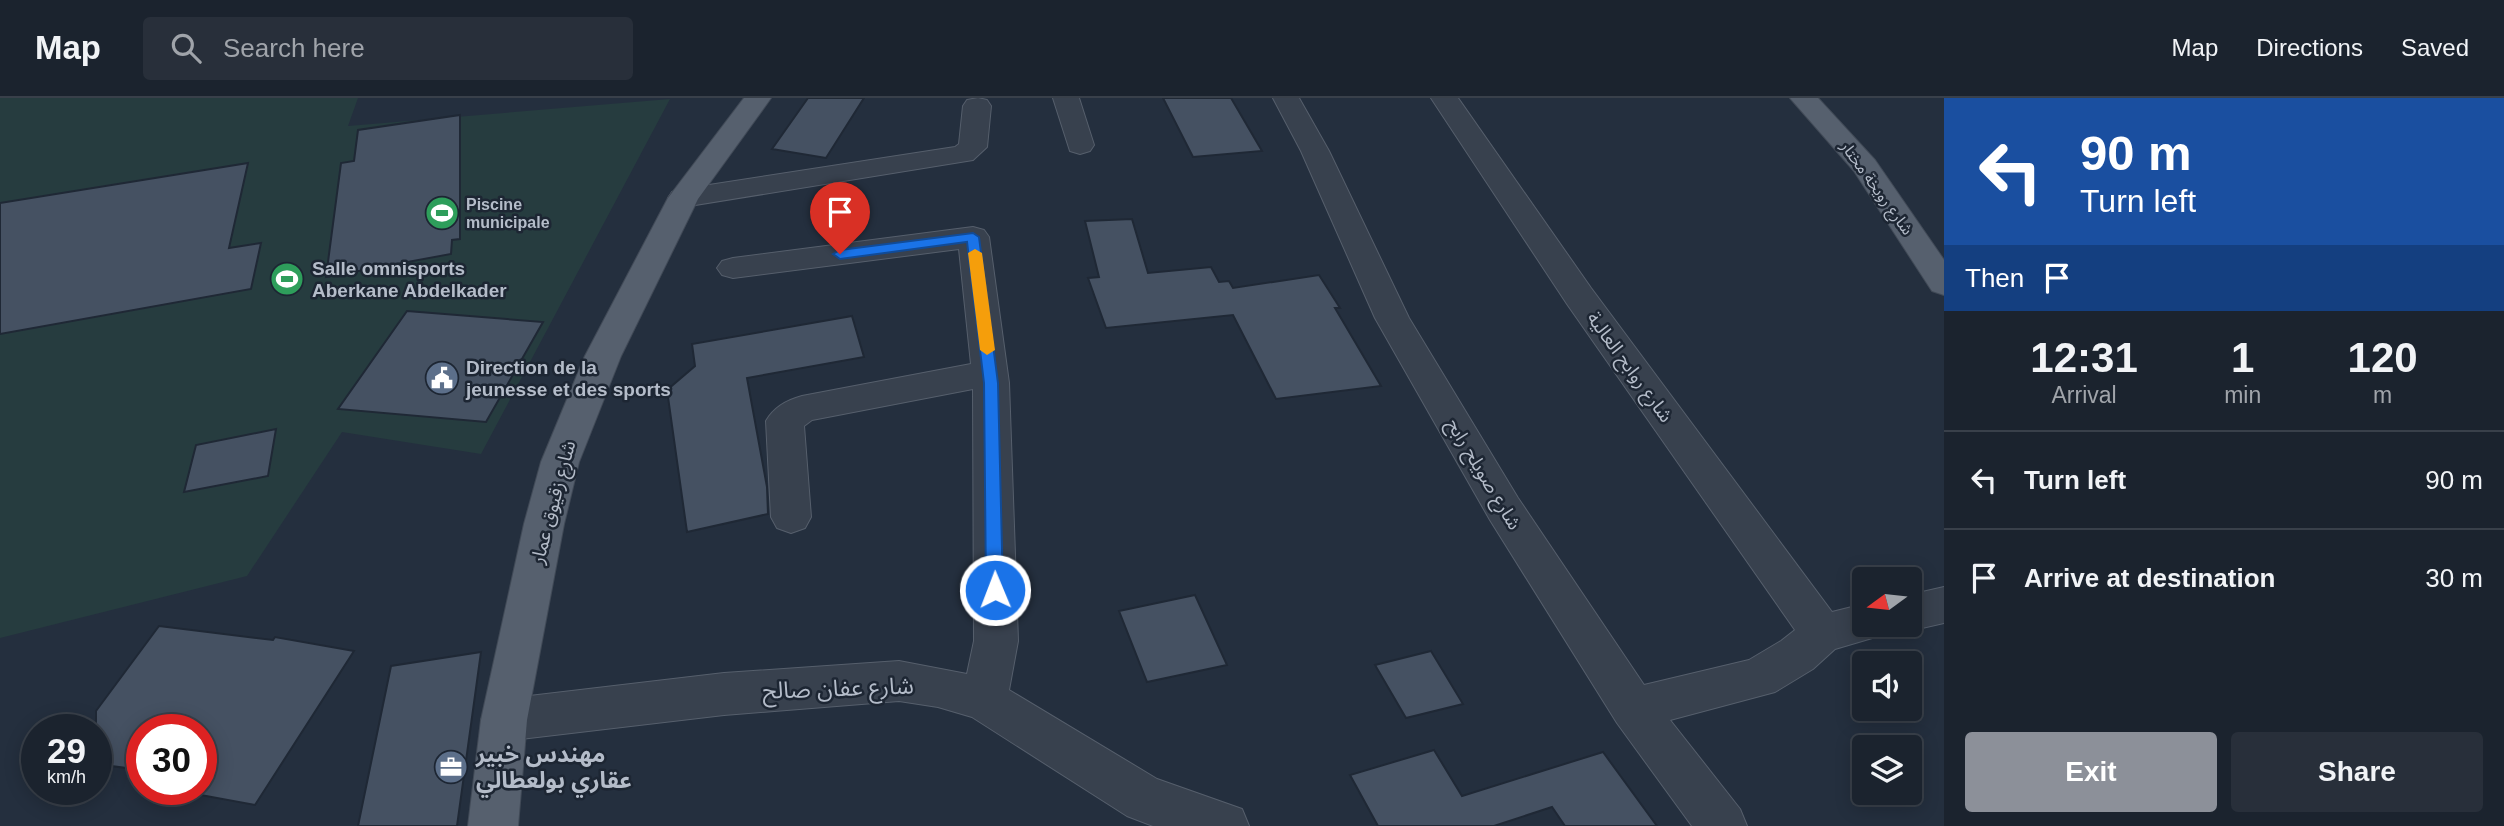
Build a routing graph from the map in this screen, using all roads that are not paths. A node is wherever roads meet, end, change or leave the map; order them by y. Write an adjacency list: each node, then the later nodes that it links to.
1 (758, 98): 8 (main road, شارع زقيوق عمار)
2 (1066, 98): 7 (street)
3 (1286, 98): 17 (street, شارع صويلح رابح)
4 (1444, 98): 15 (street, شارع روابح العالية)
5 (1802, 98): 10 (main road, شارع رويخة مختار)
6 (977, 106): 8 (street)
7 (1080, 145)
8 (683, 198): 18 (main road, شارع زقيوق عمار)
9 (733, 268): 11 (street)
10 (1944, 284)
11 (990, 373): 12 (street); 16 (street)
12 (791, 516)
13 (1944, 605): 14 (street)
14 (1922, 610)
15 (1843, 628): 17 (street)
16 (984, 701): 18 (street, شارع عفان صالح); 20 (street, شارع عفان صالح)
17 (1633, 708): 21 (street, شارع صويلح رابح)
18 (504, 720): 19 (main road, شارع زقيوق عمار)
19 (494, 826)
20 (1224, 826)
21 (1722, 826)

